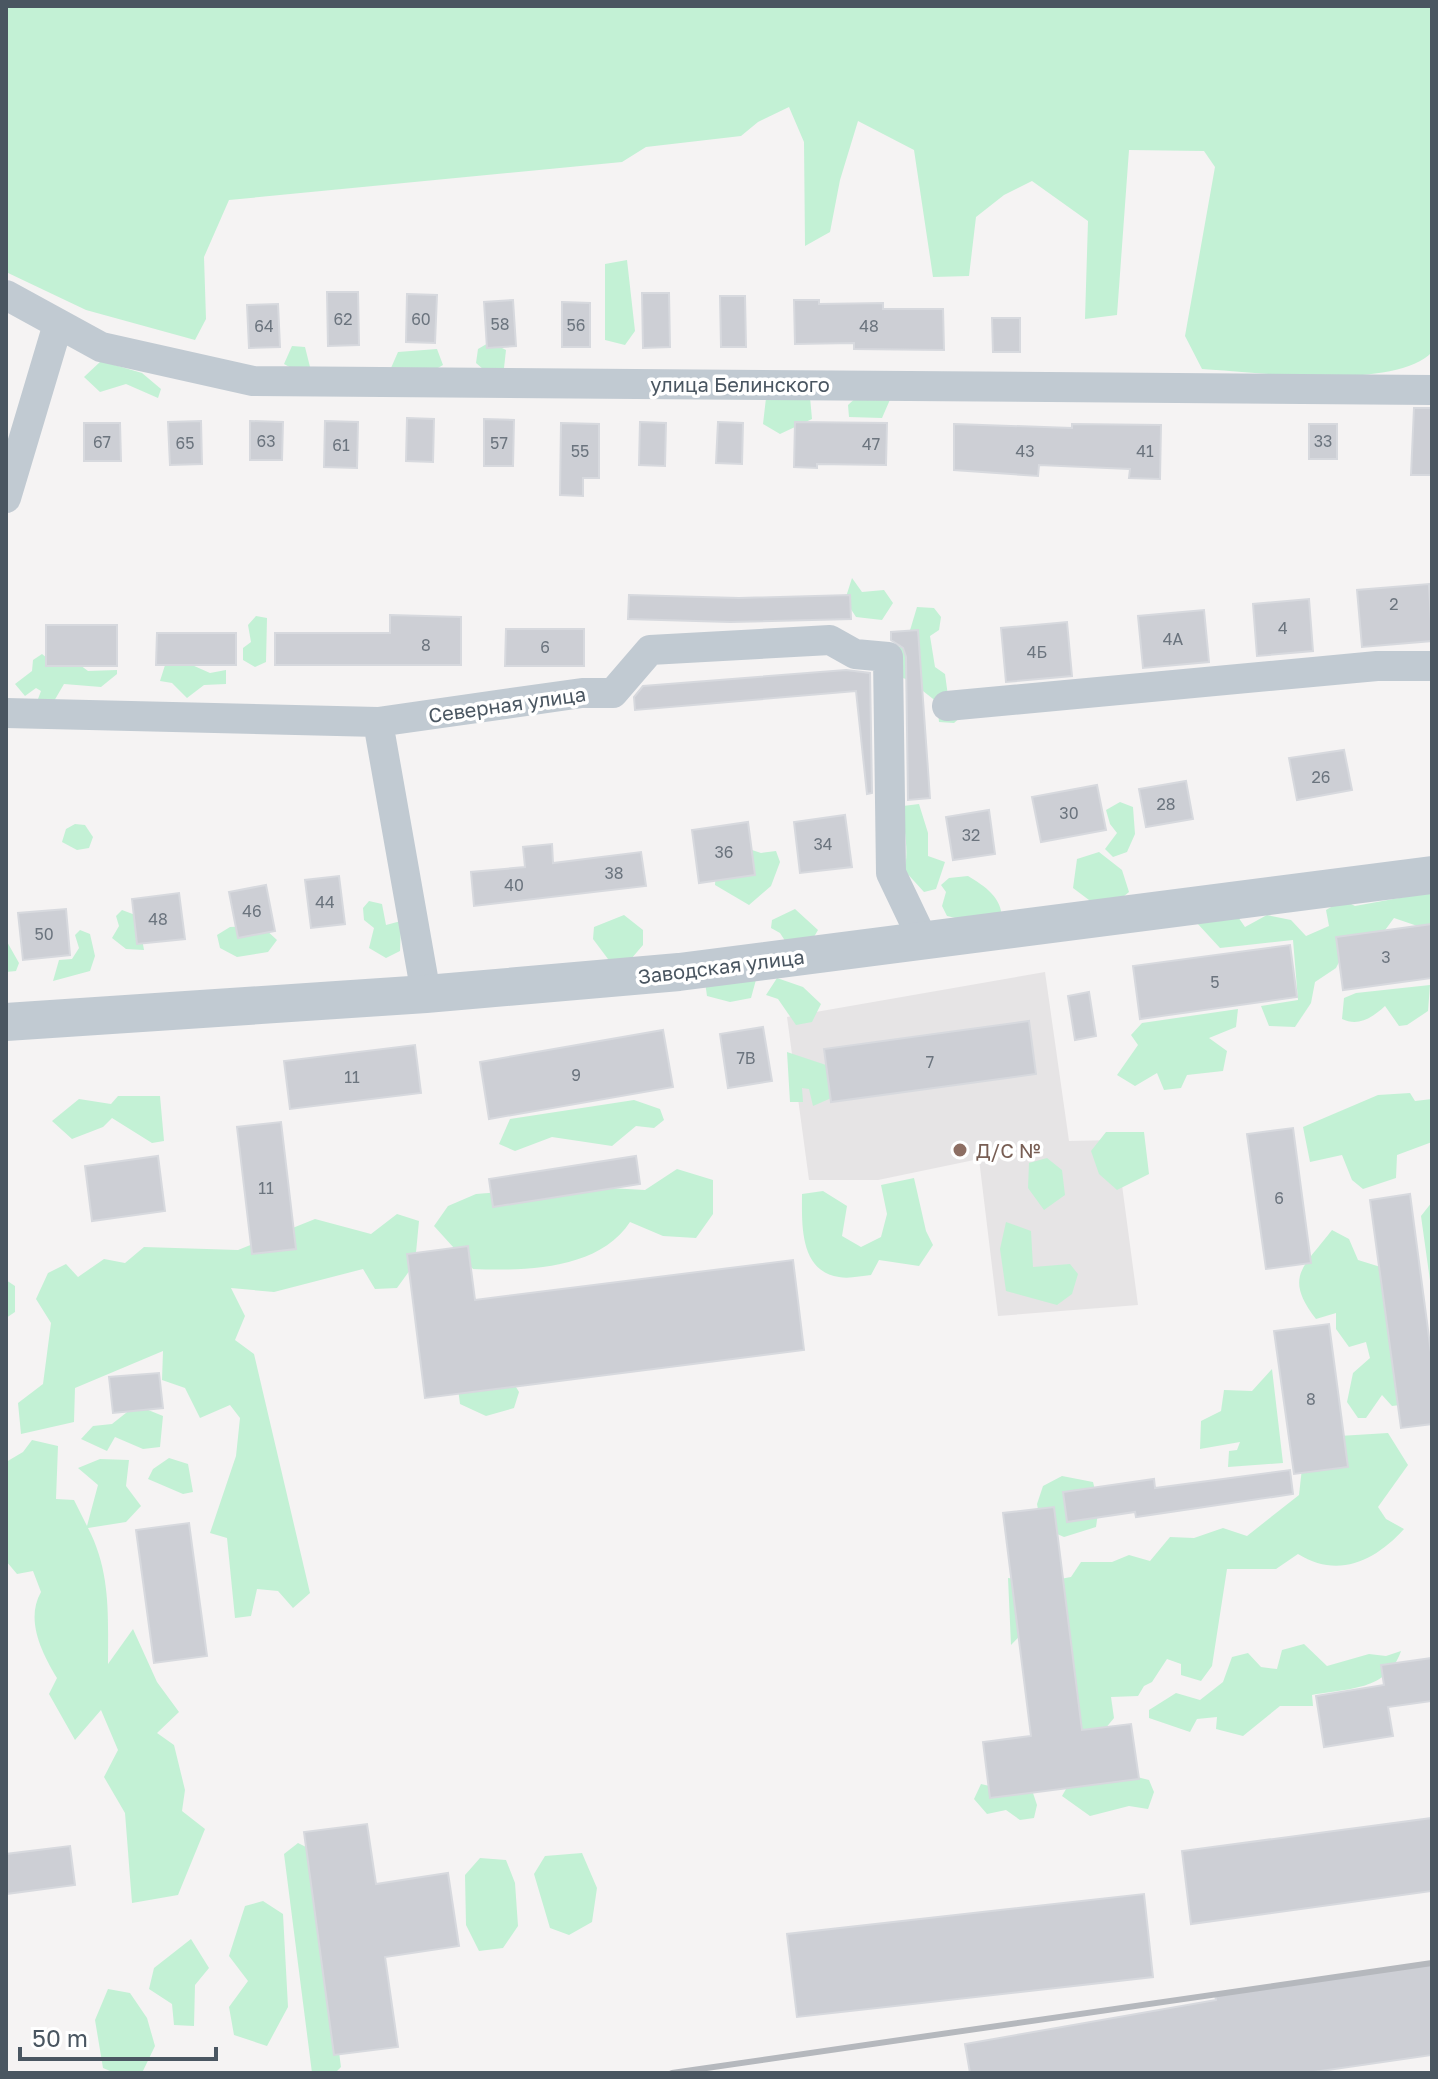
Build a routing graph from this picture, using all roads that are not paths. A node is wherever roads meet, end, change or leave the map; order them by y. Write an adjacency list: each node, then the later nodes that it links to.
1 (6, 295): 2 (street, улица Белинского)
2 (58, 324): 3 (street, улица Белинского); 4 (street)
3 (1432, 390)
4 (6, 498)
5 (1432, 666): 6 (street)
6 (947, 706)
7 (6, 713): 8 (street, Северная улица)
8 (378, 722): 10 (street, Северная улица); 11 (street)
9 (1432, 875): 10 (street, Заводская улица)
10 (923, 940): 11 (street, Заводская улица)
11 (426, 994): 12 (street, Заводская улица)
12 (6, 1022)

